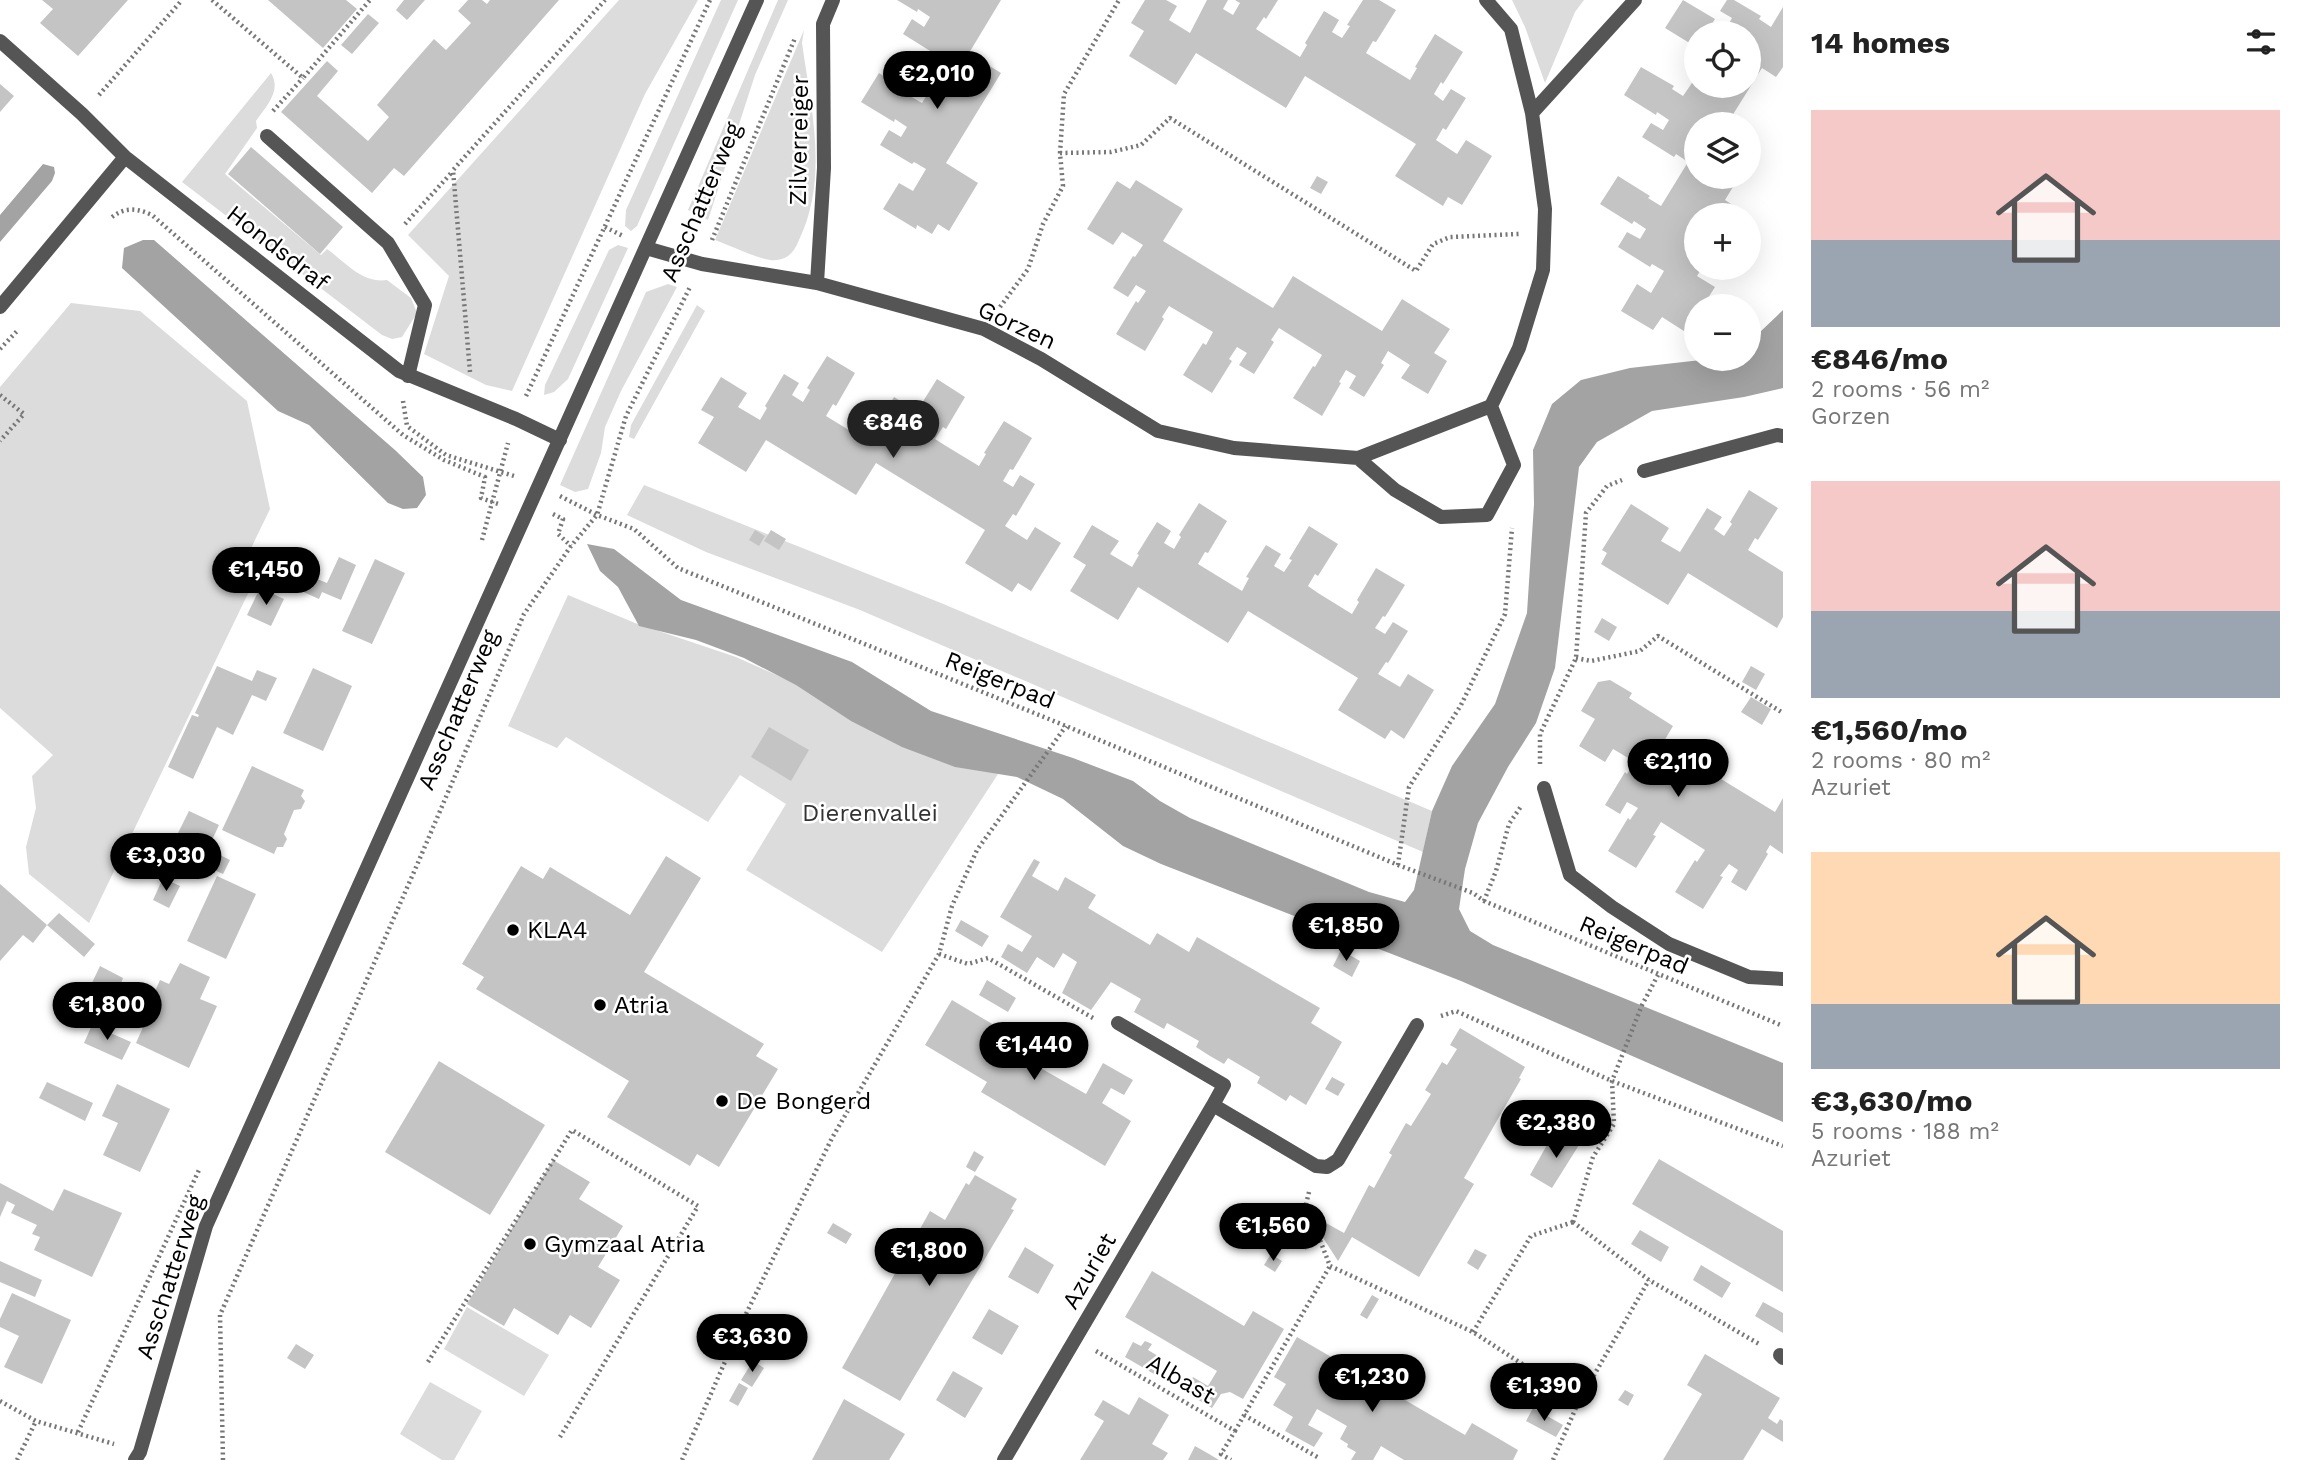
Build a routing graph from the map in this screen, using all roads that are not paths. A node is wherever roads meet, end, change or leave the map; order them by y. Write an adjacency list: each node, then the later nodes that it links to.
1 (757, 0): 9 (street, Asschatterweg)
2 (833, 0): 10 (street, Zilverreiger)
3 (1486, 0): 6 (street)
4 (1635, 0): 6 (street)
5 (0, 41): 8 (street, Hondsdraf)
6 (1532, 113): 13 (street)
7 (267, 135): 12 (street)
8 (125, 157): 11 (street); 12 (street, Hondsdraf)
9 (646, 248): 10 (street, Gorzen); 15 (street, Asschatterweg)
10 (817, 284): 16 (street, Gorzen)
11 (0, 307)
12 (403, 374): 15 (street, Hondsdraf)
13 (1490, 406): 16 (street, Gorzen); 16 (street)
14 (1783, 436): 17 (street)
15 (560, 440): 23 (street, Asschatterweg)
16 (1358, 458)
17 (1644, 471)
18 (1544, 788): 19 (street)
19 (1783, 979)
20 (1118, 1023): 22 (street, Azuriet)
21 (1418, 1025): 22 (street)
22 (1213, 1105): 24 (street, Azuriet)
23 (138, 1456)
24 (1004, 1460)

